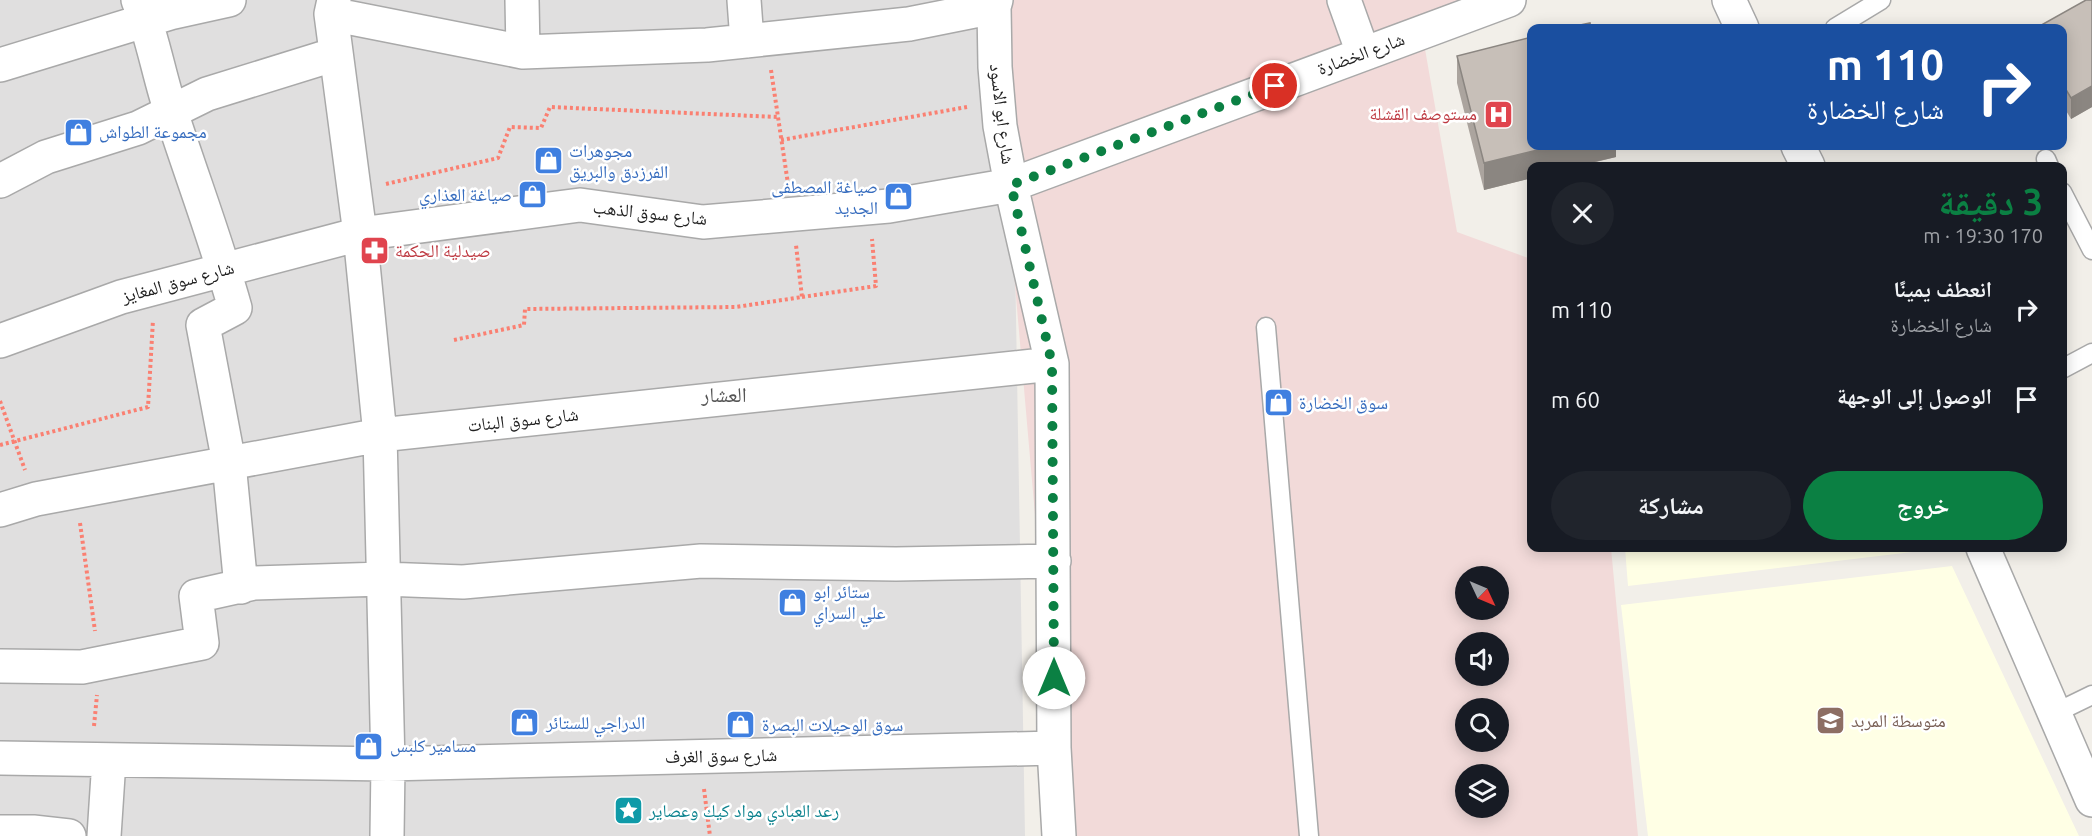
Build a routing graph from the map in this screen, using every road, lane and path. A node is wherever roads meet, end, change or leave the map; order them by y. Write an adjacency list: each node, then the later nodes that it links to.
1 (229, 0): 10 (street)
2 (522, 0): 14 (street)
3 (744, 0): 13 (street)
4 (1344, 0): 15 (street)
5 (1509, 0): 15 (street, شارع الخضارة)
6 (1729, 0): 11 (street)
7 (1881, 0): 12 (lane)
8 (995, 4): 13 (street); 18 (street, شارع ابو الاسود)
9 (332, 7): 14 (street); 16 (street)
10 (142, 10): 17 (street); 19 (street)
11 (1740, 24)
12 (1842, 24)
13 (757, 40): 14 (street); 20 (path)
14 (523, 52)
15 (1363, 53): 23 (street, شارع الخضارة)
16 (336, 54): 19 (street); 24 (street)
17 (0, 64)
18 (998, 101): 21 (path); 23 (street, شارع ابو الاسود)
19 (171, 112): 22 (street); 30 (street)
20 (778, 117): 21 (path); 24 (path)
21 (782, 140): 27 (path)
22 (0, 181)
23 (1011, 185): 26 (street, شارع سوق الذهب); 37 (street, شارع ابو الاسود)
24 (354, 191): 28 (street)
25 (2067, 202): 29 (lane)
26 (869, 208): 27 (street, شارع سوق الذهب); 32 (path)
27 (793, 214): 28 (street, شارع سوق الذهب); 32 (path)
28 (360, 234): 30 (street, شارع سوق المغايز); 40 (street)
29 (2092, 250)
30 (224, 269): 31 (street, شارع سوق المغايز); 43 (street)
31 (155, 288): 35 (street, شارع سوق المغايز); 41 (path)
32 (802, 297): 34 (path)
33 (1266, 327): 67 (lane)
34 (454, 340)
35 (0, 341)
36 (2092, 353): 38 (lane)
37 (1052, 364): 40 (street, شارع سوق البنات); 48 (street, شارع ابو الاسود)
38 (2067, 366)
39 (0, 401): 41 (path)
40 (380, 435): 43 (street, شارع سوق البنات); 49 (street)
41 (15, 440): 42 (path); 45 (path)
42 (0, 445)
43 (229, 463): 44 (street, شارع سوق البنات); 50 (street)
44 (76, 492): 45 (street, شارع سوق البنات); 51 (path)
45 (36, 499): 46 (street, شارع سوق البنات)
46 (0, 510)
47 (1985, 552): 54 (street)
48 (1053, 561): 49 (street); 55 (street, شارع ابو الاسود)
49 (383, 579): 50 (street); 59 (street)
50 (241, 586): 51 (street)
51 (99, 663): 52 (street); 58 (path)
52 (0, 666)
53 (2092, 695): 54 (lane)
54 (2053, 714): 60 (street)
55 (1054, 748): 56 (street, شارع سوق الغرف); 66 (street, شارع ابو الاسود)
56 (701, 756): 59 (street, شارع سوق الغرف); 65 (path)
57 (0, 758): 58 (street, شارع سوق الغرف)
58 (100, 760): 59 (street, شارع سوق الغرف); 63 (street)
59 (388, 764): 64 (street)
60 (2092, 801)
61 (0, 832): 62 (street)
62 (69, 836)
63 (104, 836)
64 (387, 836)
65 (710, 836)
66 (1059, 836)
67 (1309, 836)

